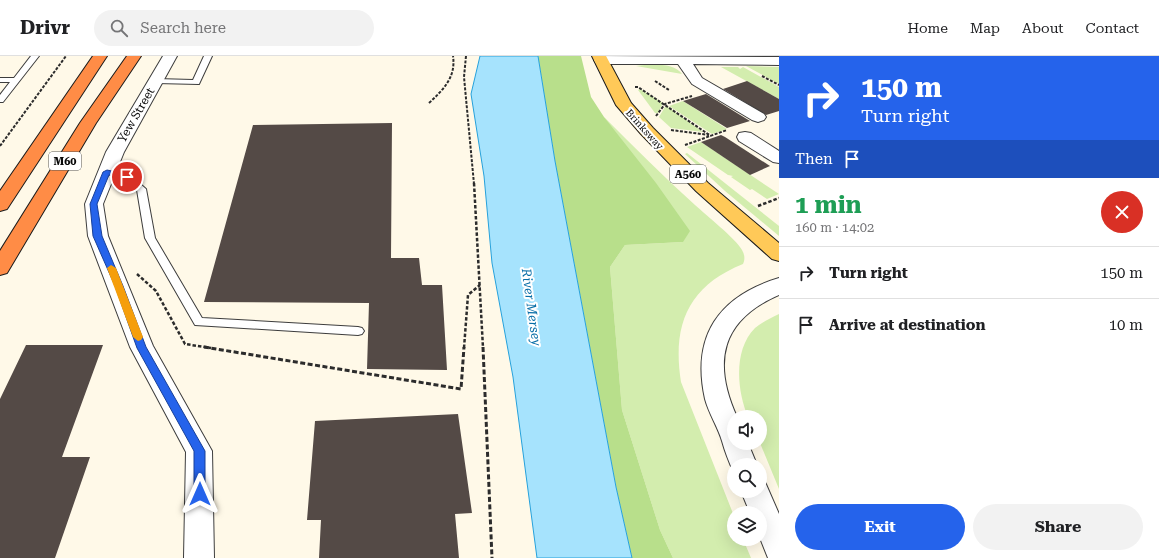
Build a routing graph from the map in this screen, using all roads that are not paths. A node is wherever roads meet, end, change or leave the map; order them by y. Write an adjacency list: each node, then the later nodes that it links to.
1 (35, 56): 11 (lane)
2 (100, 56): 18 (highway, M60)
3 (134, 56): 20 (highway, M60)
4 (170, 56): 12 (street, Yew Street)
5 (208, 56): 12 (lane)
6 (600, 58): 8 (street); 19 (main road, Brinksway / A560)
7 (703, 58): 8 (street); 9 (street)
8 (683, 60): 14 (street)
9 (779, 62)
10 (0, 80): 11 (lane)
11 (16, 80): 13 (lane)
12 (156, 81): 17 (street, Yew Street)
13 (0, 100)
14 (758, 117)
15 (769, 134): 16 (street)
16 (779, 158)
17 (107, 172): 22 (lane); 26 (street, Yew Street)
18 (0, 205)
19 (779, 254)
20 (0, 268)
21 (779, 286): 23 (street)
22 (358, 331)
23 (727, 422)
24 (758, 498): 25 (street)
25 (779, 548)
26 (199, 558)

